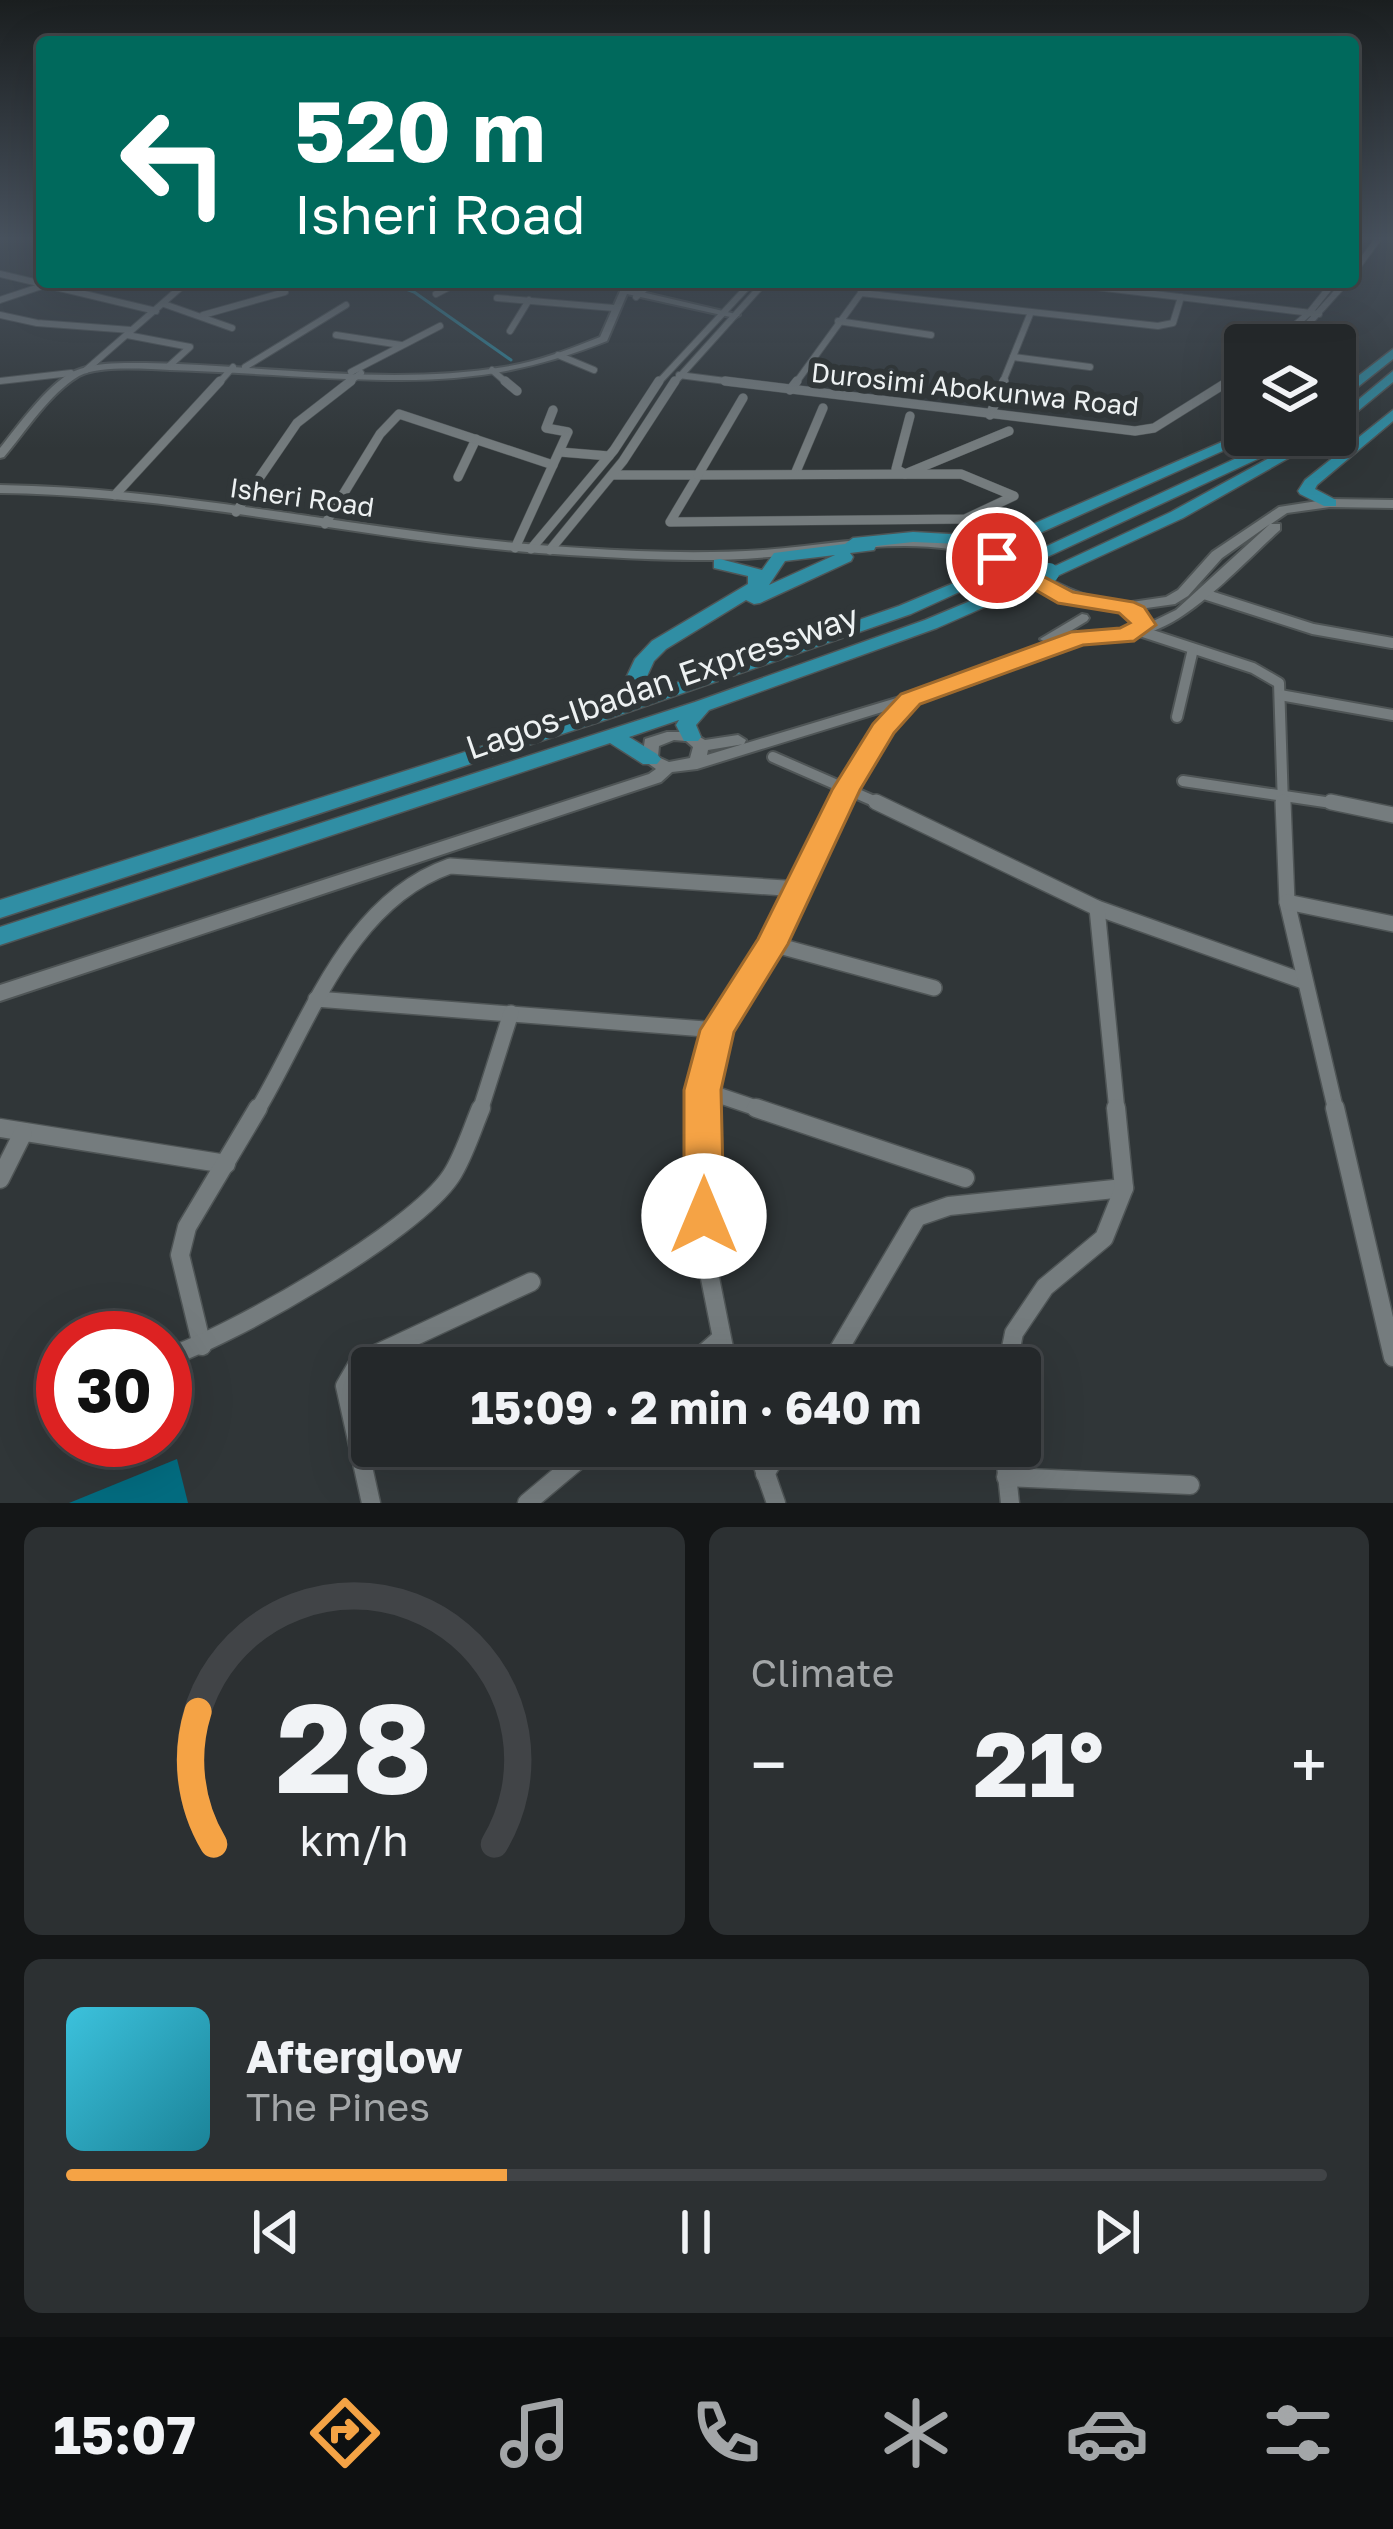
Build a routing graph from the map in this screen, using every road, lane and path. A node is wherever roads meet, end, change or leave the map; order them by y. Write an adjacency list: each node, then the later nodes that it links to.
1 (159, 309): 27 (street)
2 (167, 309): 19 (street)
3 (223, 309): 19 (street)
4 (339, 309): 35 (street)
5 (523, 309): 26 (street)
6 (614, 309): 32 (main road)
7 (714, 309): 15 (main road)
8 (740, 309): 20 (street)
9 (847, 309): 21 (street)
10 (1004, 309): 16 (street)
11 (1177, 309): 16 (street)
12 (1276, 309): 17 (street)
13 (1317, 309): 17 (street)
14 (1319, 309): 17 (street)
15 (722, 311): 20 (main road); 47 (street)
16 (1030, 312): 33 (street)
17 (1314, 314): 22 (street); 23 (street)
18 (0, 315): 27 (street)
19 (202, 315): 25 (street)
20 (735, 315): 43 (street)
21 (838, 321): 29 (street); 49 (street)
22 (1300, 324)
23 (1306, 324)
24 (440, 326): 30 (street)
25 (232, 328)
26 (510, 331)
27 (129, 332): 34 (street); 37 (street)
28 (336, 335): 30 (street)
29 (931, 335)
30 (403, 345): 40 (street)
31 (1393, 353): 46 (highway)
32 (557, 355): 38 (main road); 39 (street)
33 (1012, 357): 36 (street); 56 (street)
34 (169, 366): 35 (main road); 37 (main road)
35 (239, 367): 40 (main road); 73 (street)
36 (1090, 367)
37 (86, 370): 41 (main road)
38 (492, 370): 40 (main road); 50 (street)
39 (594, 370)
40 (356, 373): 76 (street)
41 (71, 374): 44 (street); 62 (main road)
42 (1393, 374): 52 (highway)
43 (680, 375): 48 (street); 49 (street, Durosimi Abokunwa Road)
44 (0, 381)
45 (1224, 383): 56 (street, Durosimi Abokunwa Road)
46 (1356, 384)
47 (655, 386): 48 (street); 63 (street)
48 (671, 387): 70 (street)
49 (790, 390): 56 (street, Durosimi Abokunwa Road)
50 (518, 391)
51 (742, 398): 67 (street)
52 (1356, 407)
53 (824, 409): 68 (street)
54 (553, 410): 61 (street)
55 (1393, 414): 74 (highway)
56 (990, 415)
57 (910, 416): 69 (street)
58 (1009, 431): 69 (street)
59 (476, 439): 66 (street); 71 (street); 80 (street)
60 (1224, 447): 81 (highway)
61 (560, 452): 63 (street); 66 (street)
62 (0, 455)
63 (609, 456): 78 (street)
64 (1252, 456): 98 (highway, Lagos-Ibadan Expressway, bridge)
65 (1284, 456): 101 (highway, Lagos-Ibadan Expressway, bridge)
66 (553, 465): 77 (street)
67 (698, 473): 68 (street); 69 (street); 70 (street)
68 (796, 473): 69 (street)
69 (904, 474)
70 (612, 475): 79 (street)
71 (458, 477)
72 (0, 489): 73 (main road, Isheri Road)
73 (115, 495): 76 (main road, Isheri Road)
74 (1330, 503): 75 (main road, Isheri Road); 92 (main road, Isheri Road)
75 (1393, 507): 89 (main road, Isheri Road)
76 (236, 512): 80 (main road, Isheri Road)
77 (531, 515): 78 (street); 82 (street)
78 (559, 517): 79 (street); 83 (street)
79 (577, 520): 84 (street)
80 (325, 524): 82 (main road, Isheri Road)
81 (870, 546): 85 (main road, Isheri Road); 86 (highway); 90 (main road, Isheri Road); 98 (highway)
82 (515, 548): 83 (main road, Isheri Road)
83 (531, 549): 84 (main road, Isheri Road)
84 (550, 550): 85 (main road, Isheri Road)
85 (597, 552): 87 (main road, Isheri Road)
86 (776, 561): 87 (main road, Isheri Road); 88 (highway)
87 (720, 564): 88 (highway)
88 (757, 586): 104 (highway)
89 (1204, 594): 94 (main road, Isheri Road); 96 (street)
90 (1066, 598): 91 (main road, Isheri Road); 93 (main road, Isheri Road)
91 (1102, 604): 92 (main road, Isheri Road); 93 (main road)
92 (1125, 607): 94 (main road)
93 (1082, 617): 95 (main road, Isheri Road); 105 (main road)
94 (1140, 631): 95 (main road, Isheri Road); 97 (street)
95 (1107, 634): 100 (main road)
96 (1392, 643)
97 (1192, 650): 99 (street); 103 (street)
98 (735, 669): 104 (highway, Lagos-Ibadan Expressway)
99 (1280, 695): 102 (street); 111 (street)
100 (910, 699): 108 (main road); 110 (street)
101 (702, 706): 104 (highway, Lagos-Ibadan Expressway); 105 (highway)
102 (1393, 715)
103 (1178, 717)
104 (605, 724): 107 (highway); 116 (highway, Lagos-Ibadan Expressway); 118 (highway, Lagos-Ibadan Expressway)
105 (696, 741): 107 (main road); 108 (main road)
106 (773, 758): 110 (street)
107 (659, 764): 108 (main road); 122 (main road)
108 (691, 765)
109 (1184, 781): 111 (street)
110 (846, 790): 113 (street); 115 (street)
111 (1285, 793): 112 (street); 114 (street)
112 (1393, 814)
113 (800, 890): 119 (street); 123 (street)
114 (1287, 902): 117 (street); 120 (street)
115 (1096, 908): 120 (street); 132 (street)
116 (0, 909)
117 (1393, 924)
118 (0, 936)
119 (772, 944): 121 (street); 125 (street)
120 (1303, 981): 141 (street)
121 (934, 988)
122 (0, 993)
123 (316, 999): 124 (street); 129 (street)
124 (511, 1013): 125 (street); 135 (street)
125 (718, 1030): 126 (street)
126 (703, 1090): 130 (street); 134 (street)
127 (0, 1128): 128 (street)
128 (23, 1133): 129 (street); 131 (street)
129 (226, 1164): 135 (street)
130 (965, 1178)
131 (0, 1179)
132 (1124, 1188): 138 (street); 139 (street)
133 (531, 1282): 149 (street)
134 (718, 1341): 136 (street); 137 (street)
135 (202, 1346): 140 (street)
136 (711, 1347)
137 (720, 1347)
138 (840, 1347)
139 (1011, 1347)
140 (192, 1349)
141 (1393, 1358)
142 (570, 1467): 150 (street)
143 (763, 1467): 146 (street)
144 (769, 1467): 146 (street)
145 (1005, 1467): 147 (street)
146 (765, 1474): 151 (street)
147 (1006, 1477): 148 (street); 152 (street)
148 (1190, 1485)
149 (371, 1503)
150 (527, 1503)
151 (776, 1503)
152 (1010, 1503)

